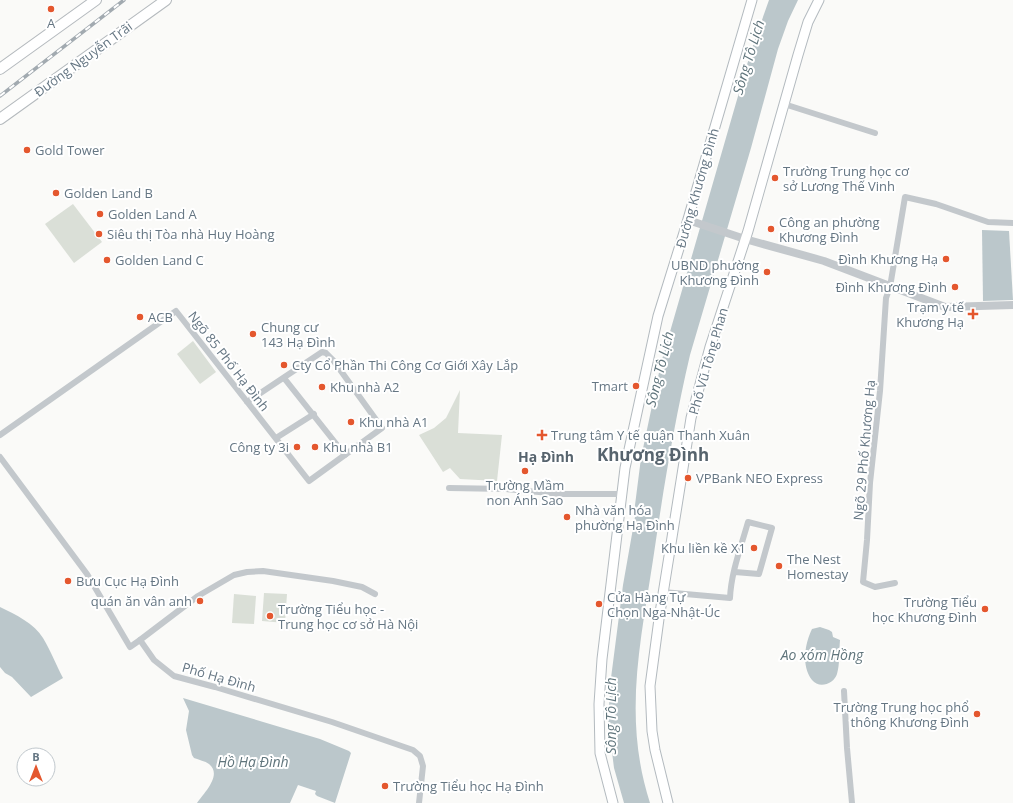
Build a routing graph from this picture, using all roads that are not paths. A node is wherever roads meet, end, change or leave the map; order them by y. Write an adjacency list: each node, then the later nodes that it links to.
1 (96, 0): 5 (main road)
2 (166, 0): 6 (main road, Đường Nguyễn Trãi)
3 (752, 0): 11 (main road, Đường Khương Đình)
4 (819, 0): 7 (main road, Phố Vũ Tông Phan)
5 (2, 68)
6 (28, 99): 8 (main road); 9 (main road, Đường Nguyễn Trãi)
7 (784, 104): 10 (street); 13 (main road, Phố Vũ Tông Phan)
8 (0, 115)
9 (0, 119)
10 (875, 133)
11 (692, 221): 13 (street); 24 (main road, Đường Khương Đình)
12 (1013, 223): 14 (street)
13 (741, 237): 14 (street); 27 (main road, Phố Vũ Tông Phan)
14 (890, 287): 15 (street); 26 (street, Ngõ 29 Phố Khương Hạ)
15 (1013, 306)
16 (284, 378): 17 (street); 18 (street); 21 (street)
17 (248, 402): 19 (street, Ngõ 85 Phố Hạ Đình); 20 (street, Ngõ 85 Phố Hạ Đình)
18 (314, 414): 20 (street); 21 (street)
19 (0, 435)
20 (276, 438): 21 (street, Ngõ 85 Phố Hạ Đình)
21 (345, 454)
22 (0, 457): 29 (street)
23 (450, 488): 24 (street)
24 (621, 494): 32 (main road, Đường Khương Đình)
25 (735, 572): 25 (street); 27 (street)
26 (895, 584)
27 (663, 592): 33 (main road, Phố Vũ Tông Phan)
28 (376, 594): 29 (street)
29 (140, 640): 31 (street, Phố Hạ Đình)
30 (844, 692): 34 (street)
31 (419, 803)
32 (613, 803)
33 (668, 803)
34 (852, 803)

